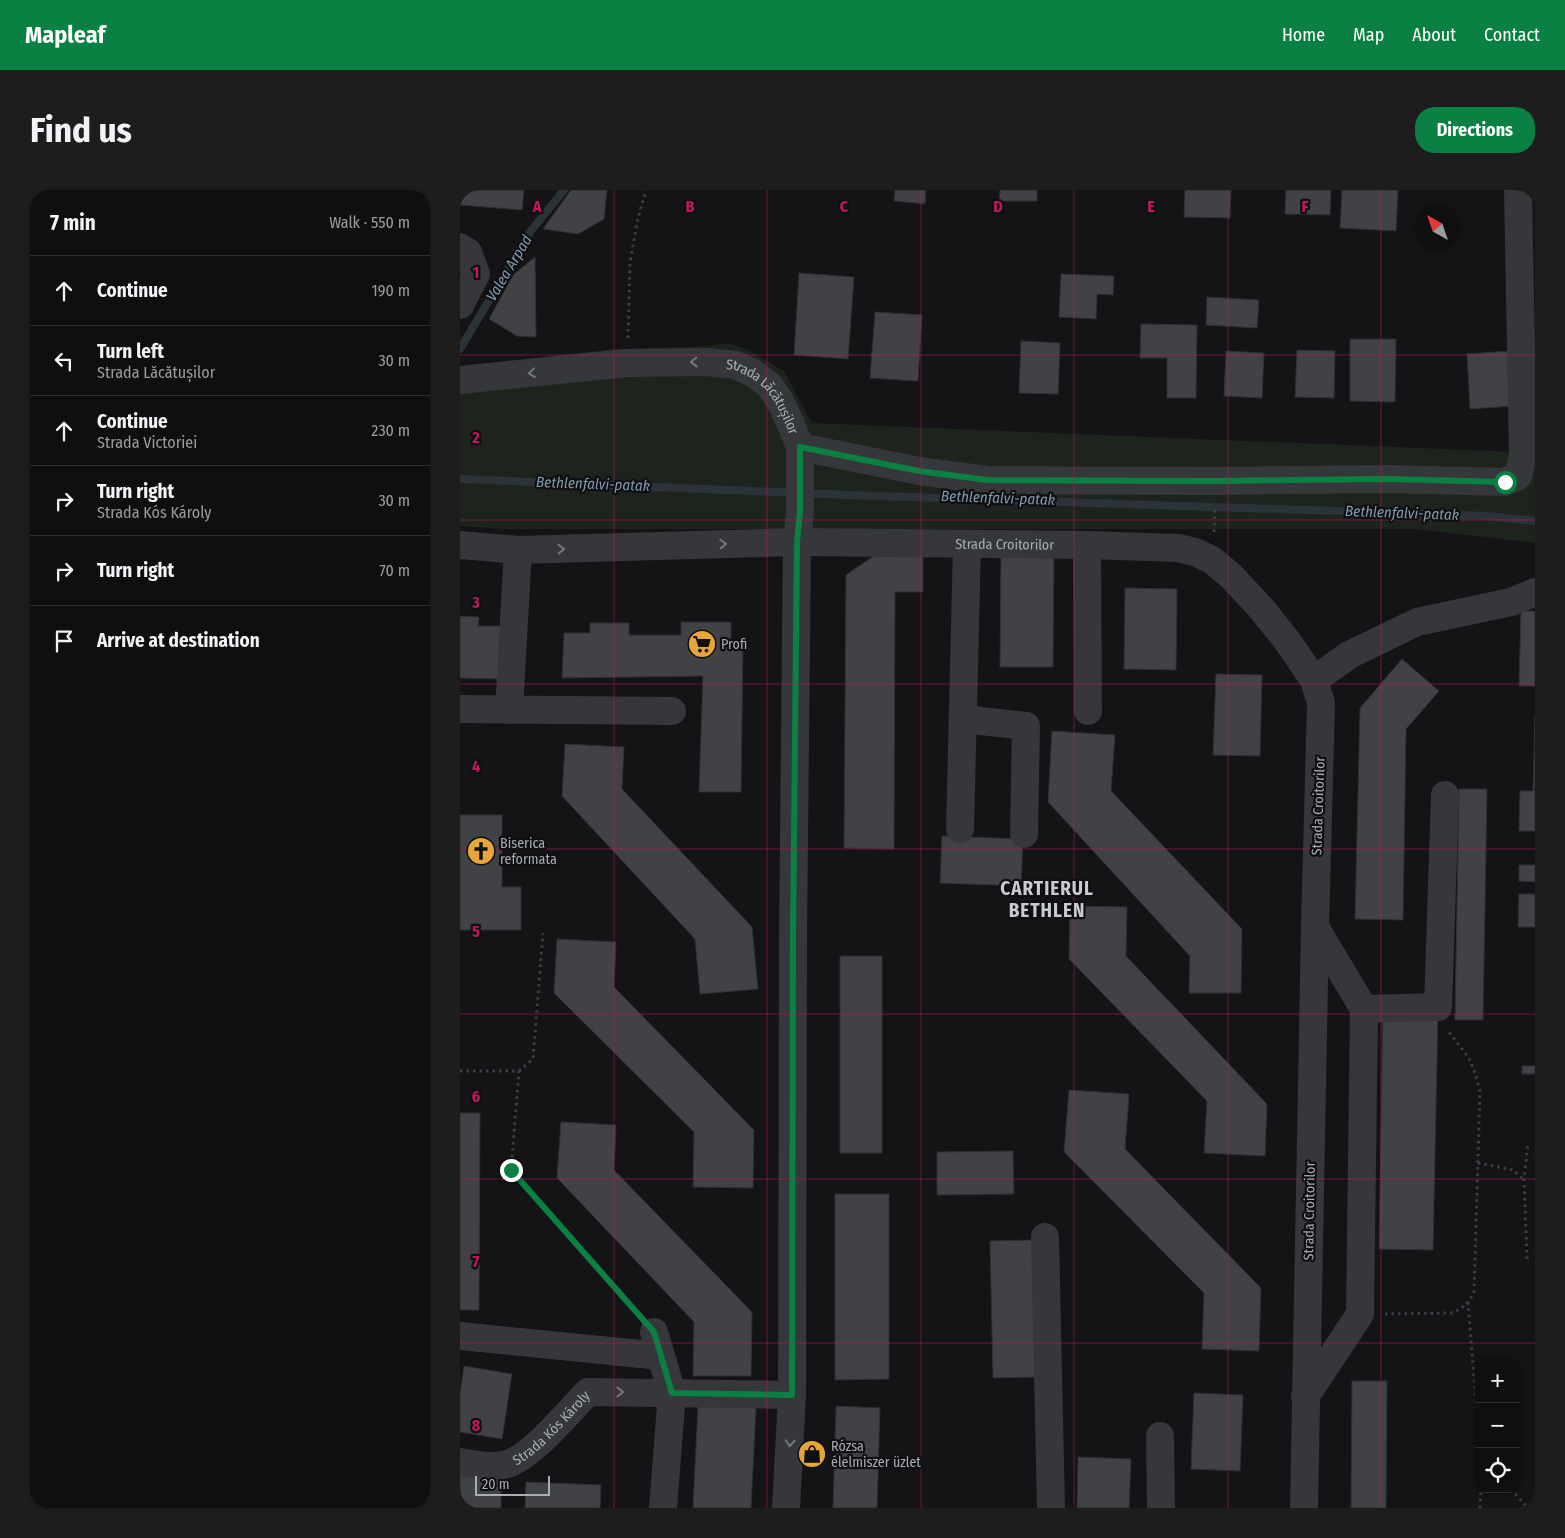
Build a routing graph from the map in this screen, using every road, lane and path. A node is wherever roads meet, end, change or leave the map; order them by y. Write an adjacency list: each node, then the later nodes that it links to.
1 (646, 190): 5 (path)
2 (1518, 190): 7 (street)
3 (460, 247): 4 (street)
4 (460, 305)
5 (627, 364): 6 (street, Strada Lăcătușilor, one-way to 6); 7 (street, Strada Lăcătușilor, one-way to 5)
6 (460, 380)
7 (800, 458): 10 (street, Strada Lăcătușilor)
8 (1216, 499): 9 (path)
9 (1214, 527)
10 (797, 542): 11 (street, Strada Croitorilor); 14 (street, one-way to 10); 43 (street, Strada Lăcătușilor)
11 (968, 544): 13 (street, Strada Croitorilor); 21 (street)
12 (460, 545): 14 (street)
13 (1086, 545): 16 (street, Strada Croitorilor); 20 (street)
14 (518, 550): 18 (street)
15 (1535, 592): 16 (street)
16 (1314, 680): 25 (street, Strada Croitorilor)
17 (460, 709): 18 (street)
18 (509, 710): 19 (street)
19 (672, 711)
20 (1088, 711)
21 (963, 719): 23 (street); 24 (street)
22 (1445, 795): 27 (street)
23 (960, 829)
24 (1024, 834)
25 (1314, 927): 28 (street); 44 (street, Strada Croitorilor)
26 (543, 933): 30 (path)
27 (1438, 1007): 28 (street); 32 (path)
28 (1364, 1009): 37 (street)
29 (460, 1071): 30 (path)
30 (519, 1071): 39 (path)
31 (1528, 1142): 33 (path)
32 (1478, 1163): 33 (path); 36 (path)
33 (1524, 1179): 35 (path)
34 (1045, 1237): 52 (street)
35 (1527, 1259)
36 (1468, 1302): 37 (path); 45 (path)
37 (1360, 1314): 44 (street)
38 (460, 1336): 40 (street)
39 (658, 1344): 40 (street); 42 (street)
40 (591, 1348): 41 (street)
41 (588, 1392): 42 (street, Strada Kós Károly, one-way to 42); 47 (street, Strada Kós Károly)
42 (672, 1393): 43 (street, Strada Kós Károly); 50 (street)
43 (792, 1395): 51 (street, Strada Lăcătușilor, one-way to 51)
44 (1305, 1396): 54 (street, Strada Croitorilor)
45 (1476, 1403)
46 (1160, 1436): 53 (street)
47 (460, 1462)
48 (1481, 1493): 55 (path)
49 (1515, 1493): 56 (path)
50 (664, 1508)
51 (786, 1508)
52 (1050, 1508)
53 (1161, 1508)
54 (1304, 1508)
55 (1480, 1508)
56 (1528, 1508)

